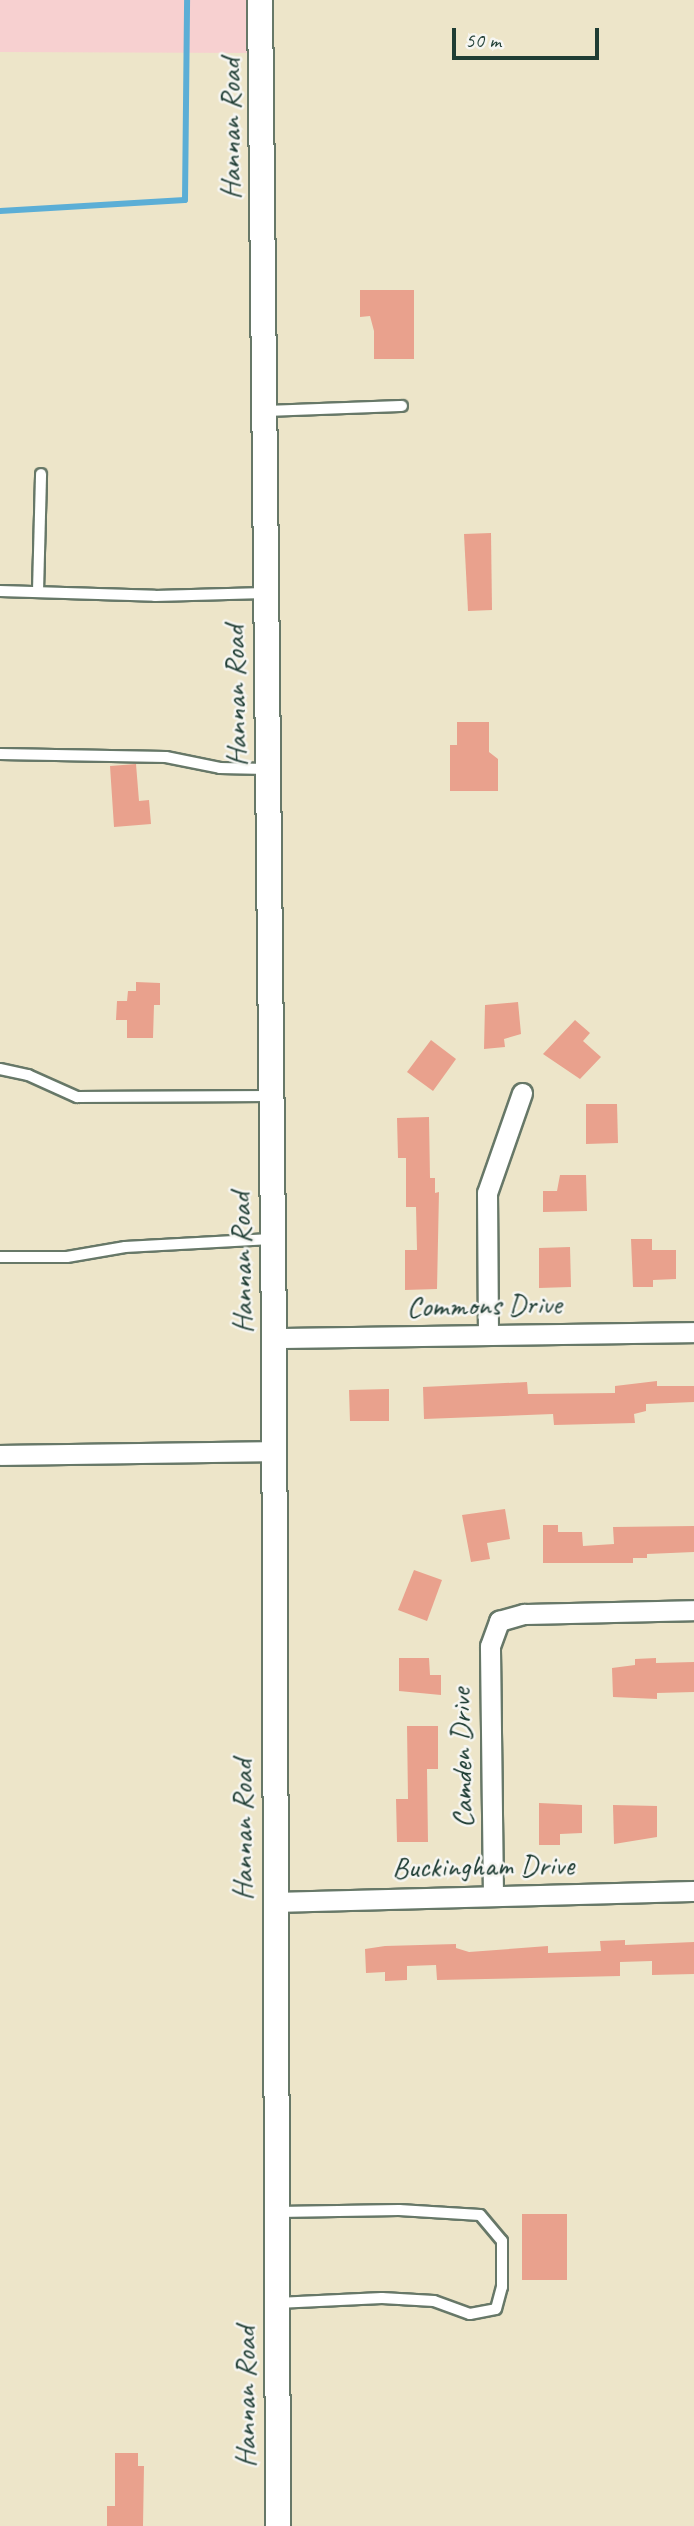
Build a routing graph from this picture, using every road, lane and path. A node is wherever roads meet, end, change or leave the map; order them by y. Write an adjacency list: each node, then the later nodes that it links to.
1 (260, 0): 3 (street, Hannan Road)
2 (402, 406): 3 (lane)
3 (264, 411): 7 (street, Hannan Road)
4 (41, 474): 6 (lane)
5 (0, 590): 6 (lane)
6 (38, 592): 7 (lane)
7 (266, 593): 9 (street, Hannan Road)
8 (0, 754): 9 (lane)
9 (268, 769): 12 (street, Hannan Road)
10 (0, 1069): 12 (lane)
11 (522, 1093): 16 (street)
12 (271, 1096): 13 (street, Hannan Road)
13 (273, 1239): 14 (lane); 17 (street, Hannan Road)
14 (0, 1257)
15 (694, 1332): 16 (street, Commons Drive)
16 (488, 1335): 17 (street, Commons Drive)
17 (274, 1338): 18 (street, Hannan Road)
18 (273, 1451): 19 (street); 23 (street, Hannan Road)
19 (0, 1455)
20 (694, 1610): 22 (street, Camden Drive)
21 (694, 1891): 22 (street, Buckingham Drive)
22 (493, 1895): 23 (street, Buckingham Drive)
23 (274, 1902): 24 (street, Hannan Road)
24 (276, 2212): 25 (street, Hannan Road); 25 (lane)
25 (276, 2303): 26 (street, Hannan Road)
26 (278, 2526)

